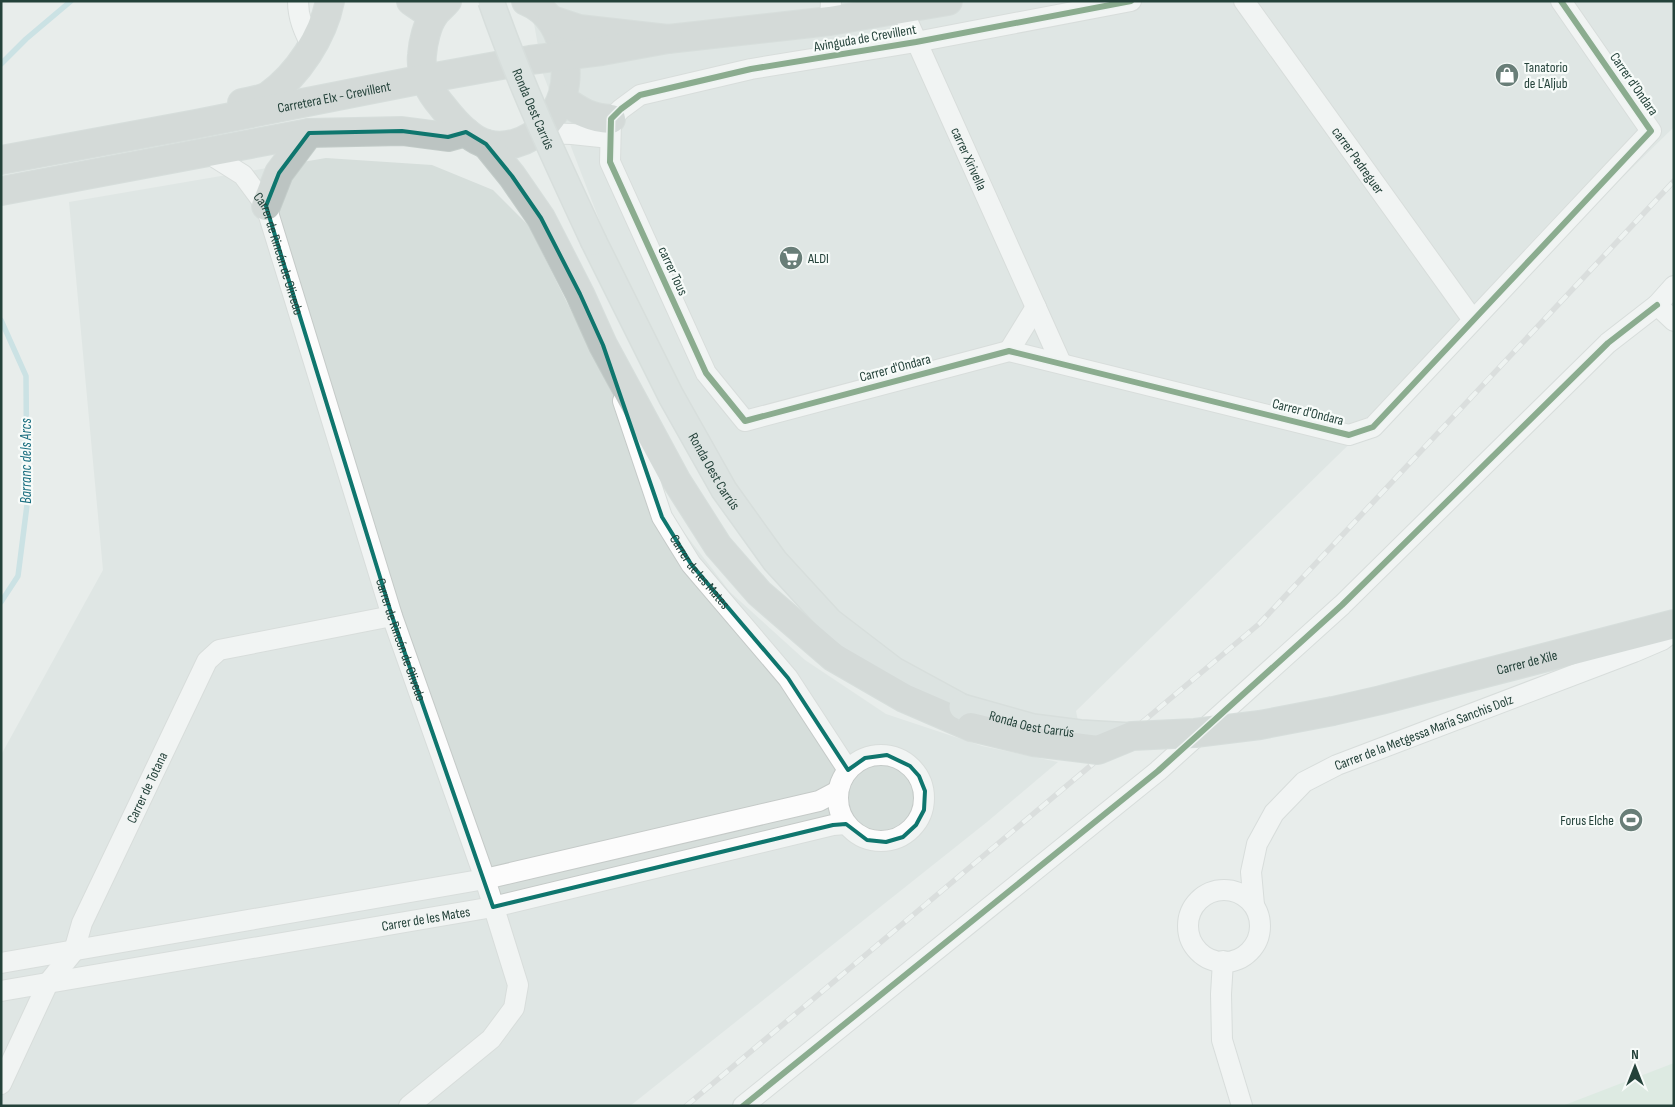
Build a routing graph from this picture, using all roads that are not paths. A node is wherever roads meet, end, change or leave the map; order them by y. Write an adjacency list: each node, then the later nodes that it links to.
1 (298, 1): 14 (street)
2 (330, 1): 14 (highway)
3 (491, 1): 40 (main road, Ronda Oest Carrús, bridge)
4 (948, 1): 10 (highway, Avinguda de Crevillent)
5 (1131, 1): 13 (street, Avinguda de Crevillent)
6 (1244, 1): 30 (street, carrer Pedreguer)
7 (1561, 1): 30 (street, Carrer d'Ondara)
8 (430, 6): 16 (highway)
9 (537, 7): 12 (highway, Avinguda de Crevillent); 15 (highway)
10 (902, 9): 11 (highway, Avinguda de Crevillent); 13 (street, carrer Xirivella)
11 (830, 11): 12 (highway, Avinguda de Crevillent)
12 (668, 38): 15 (highway, Carretera Elx - Crevillent)
13 (916, 42): 18 (street, Avinguda de Crevillent); 29 (street, carrer Xirivella)
14 (312, 45): 21 (highway)
15 (564, 56): 16 (highway, Carretera Elx - Crevillent); 17 (highway)
16 (424, 79): 21 (highway, Carretera Elx - Crevillent); 22 (highway, Ronda Oest Carrús)
17 (562, 99): 18 (highway); 20 (highway)
18 (611, 128): 20 (street); 35 (street, carrer Tous)
19 (309, 133): 22 (highway); 23 (highway); 26 (highway)
20 (537, 133): 22 (highway)
21 (138, 134): 24 (highway, Carretera Elx - Crevillent)
22 (476, 138): 32 (highway, Ronda Oest Carrús)
23 (208, 153): 25 (highway); 26 (street, Carrer de Rincón de Olivedo)
24 (1, 160)
25 (1, 191)
26 (266, 206): 36 (street, Carrer de Rincón de Olivedo)
27 (1674, 286): 28 (street)
28 (1658, 305): 31 (street); 54 (street)
29 (1036, 307): 33 (street); 34 (street, carrer Xirivella)
30 (1473, 320): 34 (street, Carrer d'Ondara)
31 (1674, 321)
32 (604, 345): 40 (highway, Ronda Oest Carrús); 41 (street, Carrer de les Mates)
33 (1010, 351): 34 (street, Carrer d'Ondara); 35 (street, Carrer d'Ondara)
34 (1061, 363)
35 (745, 421)
36 (392, 616): 44 (street, Carrer de Rincón de Olivedo); 47 (street, Carrer de Totana)
37 (1674, 624): 39 (highway, Carrer de Xile)
38 (1674, 631): 45 (street, Carrer de la Metgessa María Sanchis Dolz)
39 (1381, 700): 40 (highway, Ronda Oest Carrús, bridge)
40 (966, 717)
41 (848, 770): 42 (street); 43 (street)
42 (838, 792): 43 (street); 44 (street)
43 (846, 824): 46 (street, Carrer de les Mates)
44 (485, 879): 46 (street, Carrer de Rincón de Olivedo); 47 (street)
45 (1254, 905): 48 (street); 48 (street)
46 (493, 907): 50 (street, Carrer de les Mates); 53 (street, Carrer de Rincón de Olivedo)
47 (74, 951): 49 (street); 50 (street, Carrer de Totana)
48 (1223, 961): 55 (street)
49 (1, 963)
50 (48, 983): 51 (street, Carrer de les Mates); 52 (street, Carrer de Totana)
51 (1, 991)
52 (1, 1084)
53 (409, 1106)
54 (743, 1106)
55 (1242, 1106)

